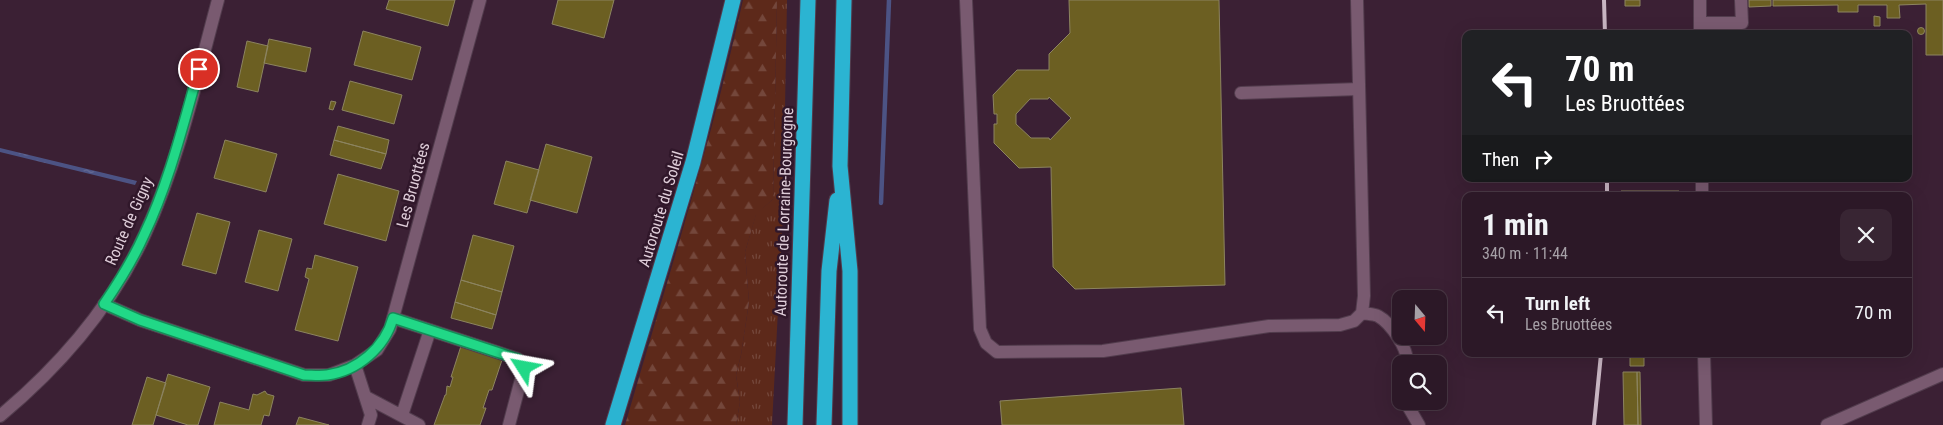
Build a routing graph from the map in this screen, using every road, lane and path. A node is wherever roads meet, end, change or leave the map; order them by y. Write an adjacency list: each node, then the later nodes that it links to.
1 (218, 0): 14 (street, Route de Gigny)
2 (480, 0): 16 (street, Les Bruottées)
3 (734, 0): 29 (highway, Autoroute du Soleil)
4 (808, 0): 30 (highway, Autoroute de Lorraine-Bourgogne)
5 (844, 0): 13 (highway)
6 (966, 0): 15 (street)
7 (1357, 0): 11 (street)
8 (1700, 0): 10 (street)
9 (1741, 0): 10 (street)
10 (1700, 29)
11 (1359, 89): 12 (street); 15 (street)
12 (1241, 94)
13 (840, 166): 31 (highway); 32 (highway)
14 (104, 304): 20 (street, Les Bruottées); 25 (street, Route de Gigny)
15 (1362, 313): 18 (street)
16 (393, 318): 17 (street); 20 (street, Les Bruottées)
17 (430, 330): 24 (street); 28 (street)
18 (1407, 355)
19 (1704, 357): 34 (street)
20 (355, 365): 22 (street)
21 (1943, 374): 35 (street)
22 (366, 397): 24 (street); 26 (street)
23 (1410, 410): 33 (street)
24 (402, 415): 27 (street)
25 (0, 416)
26 (368, 425)
27 (419, 425)
28 (508, 425)
29 (614, 425)
30 (795, 425)
31 (824, 425)
32 (850, 425)
33 (1419, 425)
34 (1706, 425)
35 (1826, 425)

